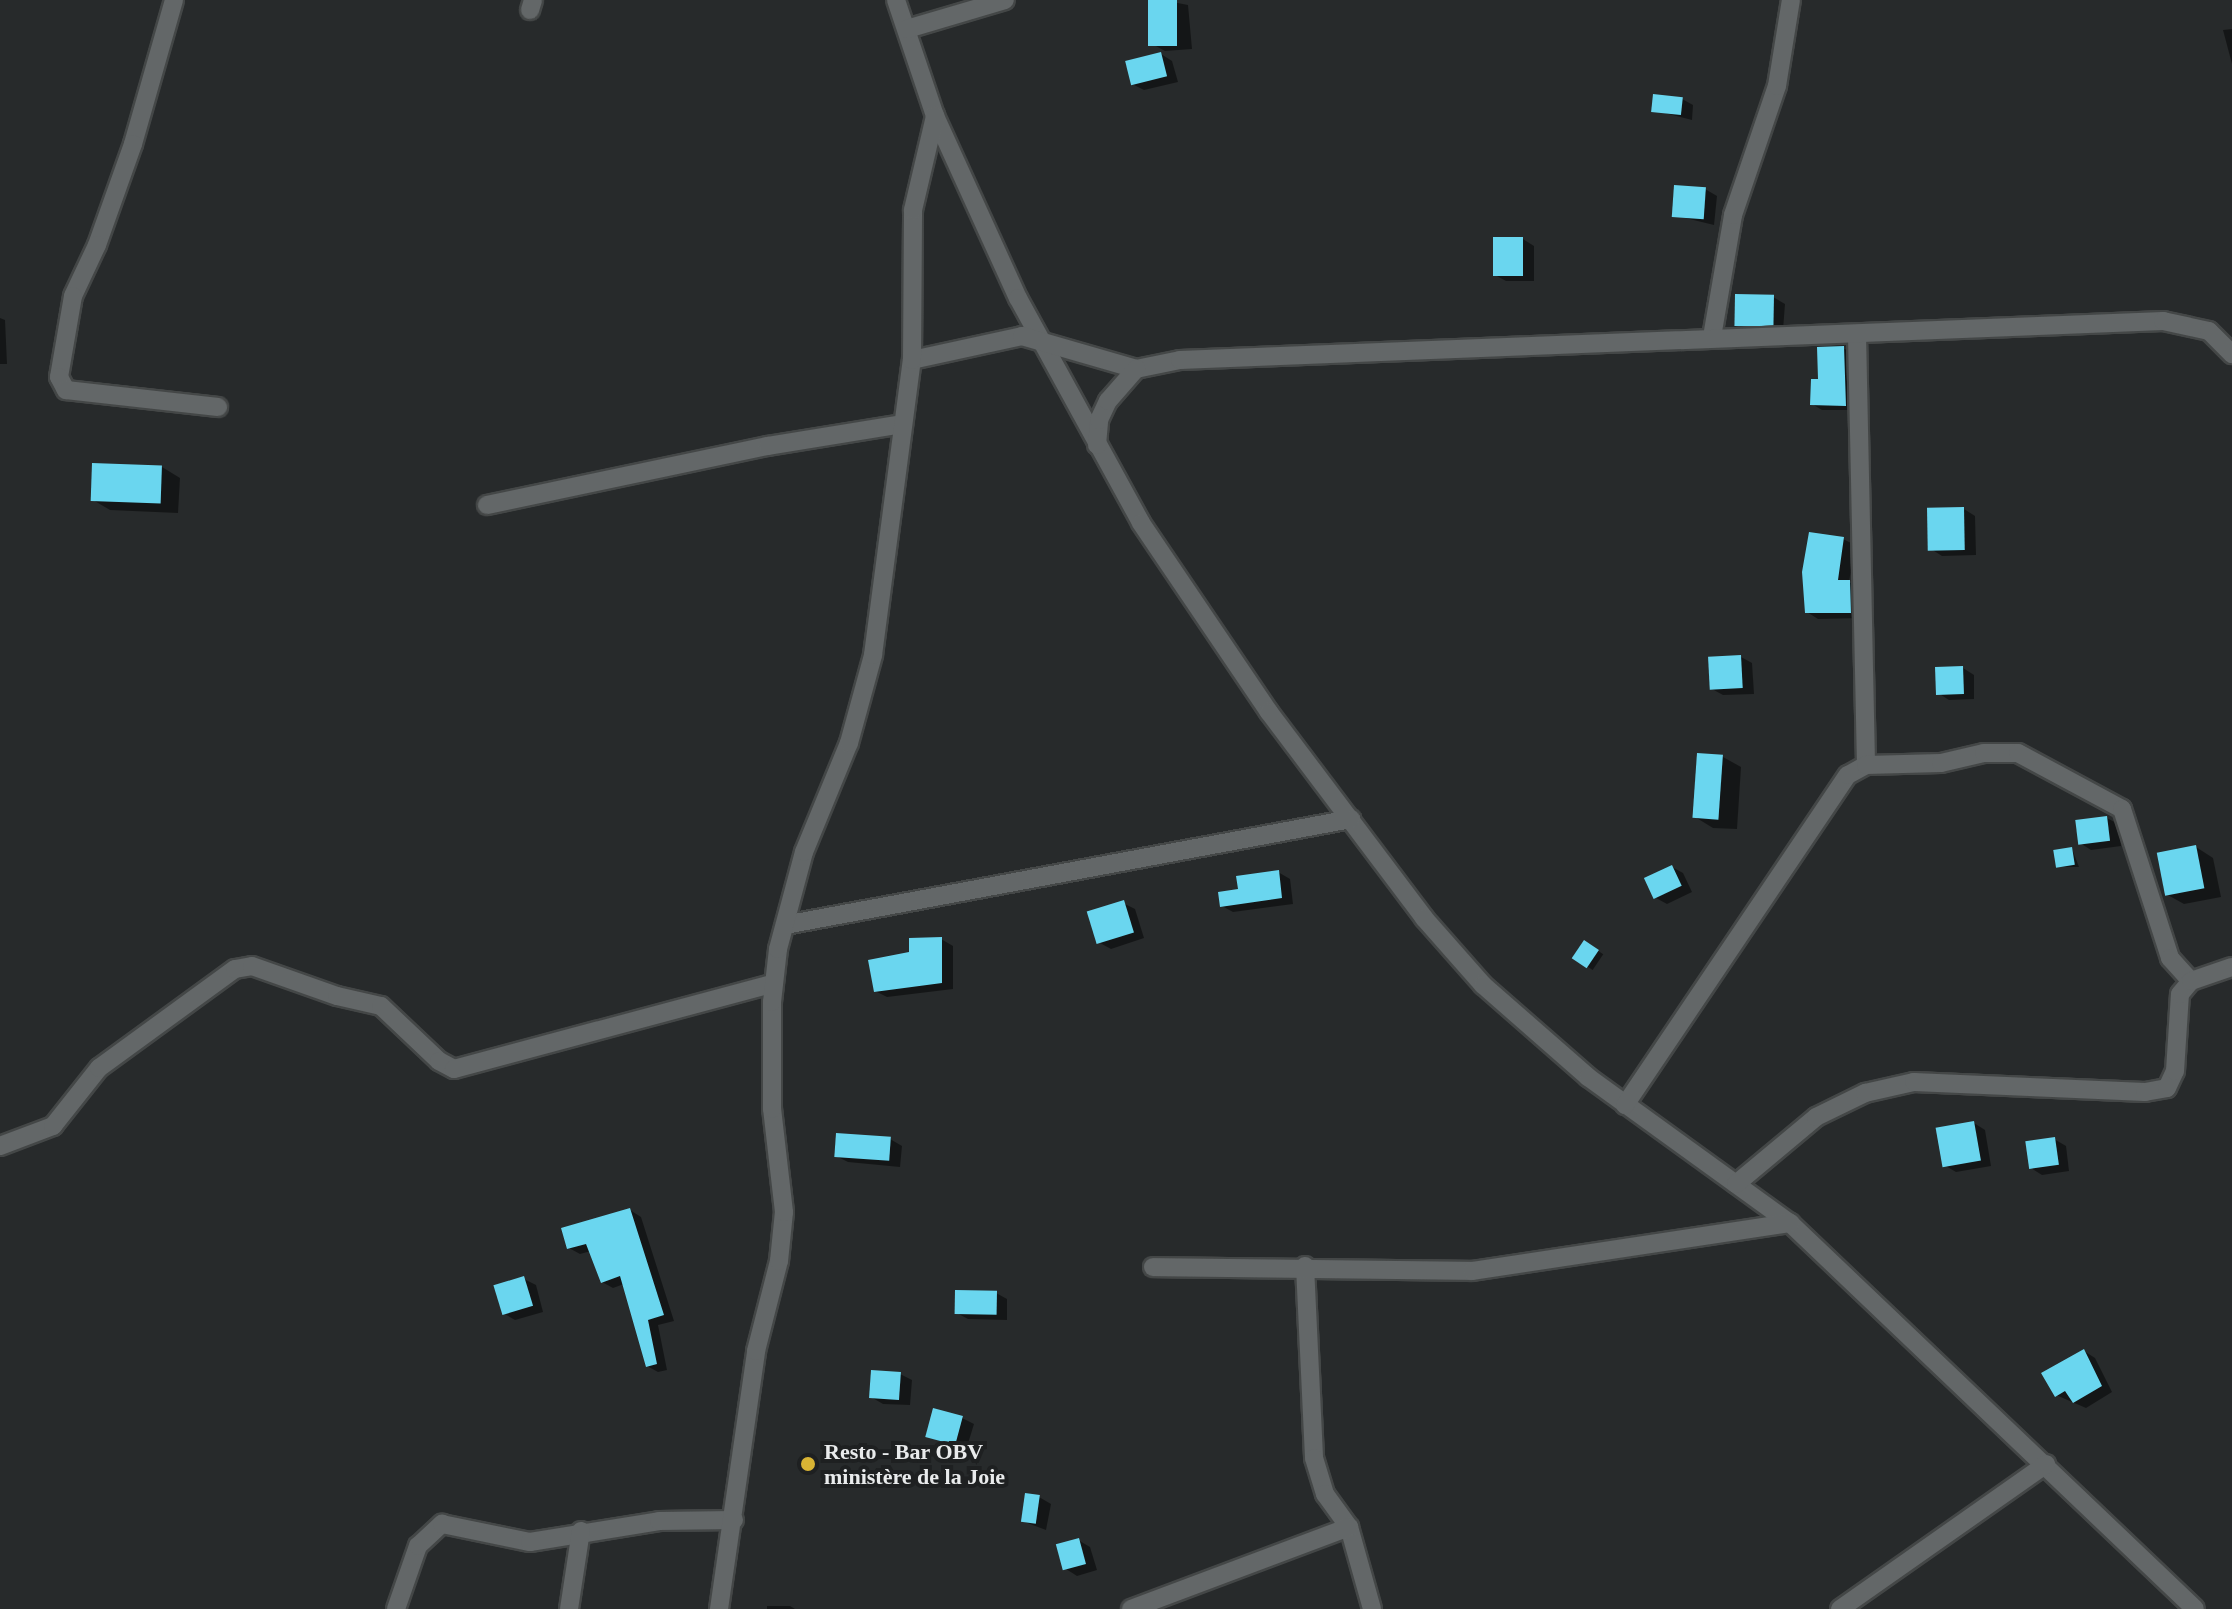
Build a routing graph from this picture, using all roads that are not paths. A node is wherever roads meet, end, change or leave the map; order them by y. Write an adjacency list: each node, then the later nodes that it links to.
1 (174, 0): 13 (street)
2 (896, 0): 5 (street)
3 (1005, 0): 5 (street)
4 (1791, 0): 8 (street)
5 (907, 29): 6 (street)
6 (935, 116): 9 (street); 11 (street)
7 (1857, 335): 8 (street); 10 (street); 17 (street)
8 (1712, 337): 12 (street)
9 (1041, 340): 11 (street); 12 (street); 15 (street)
10 (2232, 354)
11 (912, 360): 14 (street)
12 (1136, 369): 15 (street)
13 (218, 407)
14 (902, 424): 16 (street); 19 (street)
15 (1097, 445): 18 (street)
16 (487, 505)
17 (1866, 765): 21 (street); 23 (street)
18 (1351, 819): 19 (street); 23 (street)
19 (785, 925): 22 (street)
20 (2232, 967): 21 (street)
21 (2191, 981): 25 (street)
22 (774, 983): 24 (street); 30 (street)
23 (1625, 1105): 25 (street)
24 (0, 1146)
25 (1736, 1184): 26 (street)
26 (1790, 1223): 27 (street); 29 (street)
27 (1305, 1266): 28 (street); 31 (street)
28 (1153, 1267)
29 (2046, 1464): 38 (street); 39 (street)
30 (734, 1520): 32 (street); 35 (street)
31 (1349, 1527): 36 (street); 37 (street)
32 (581, 1531): 33 (street); 34 (street)
33 (396, 1609)
34 (569, 1609)
35 (719, 1609)
36 (1131, 1609)
37 (1372, 1609)
38 (1840, 1609)
39 (2195, 1609)

